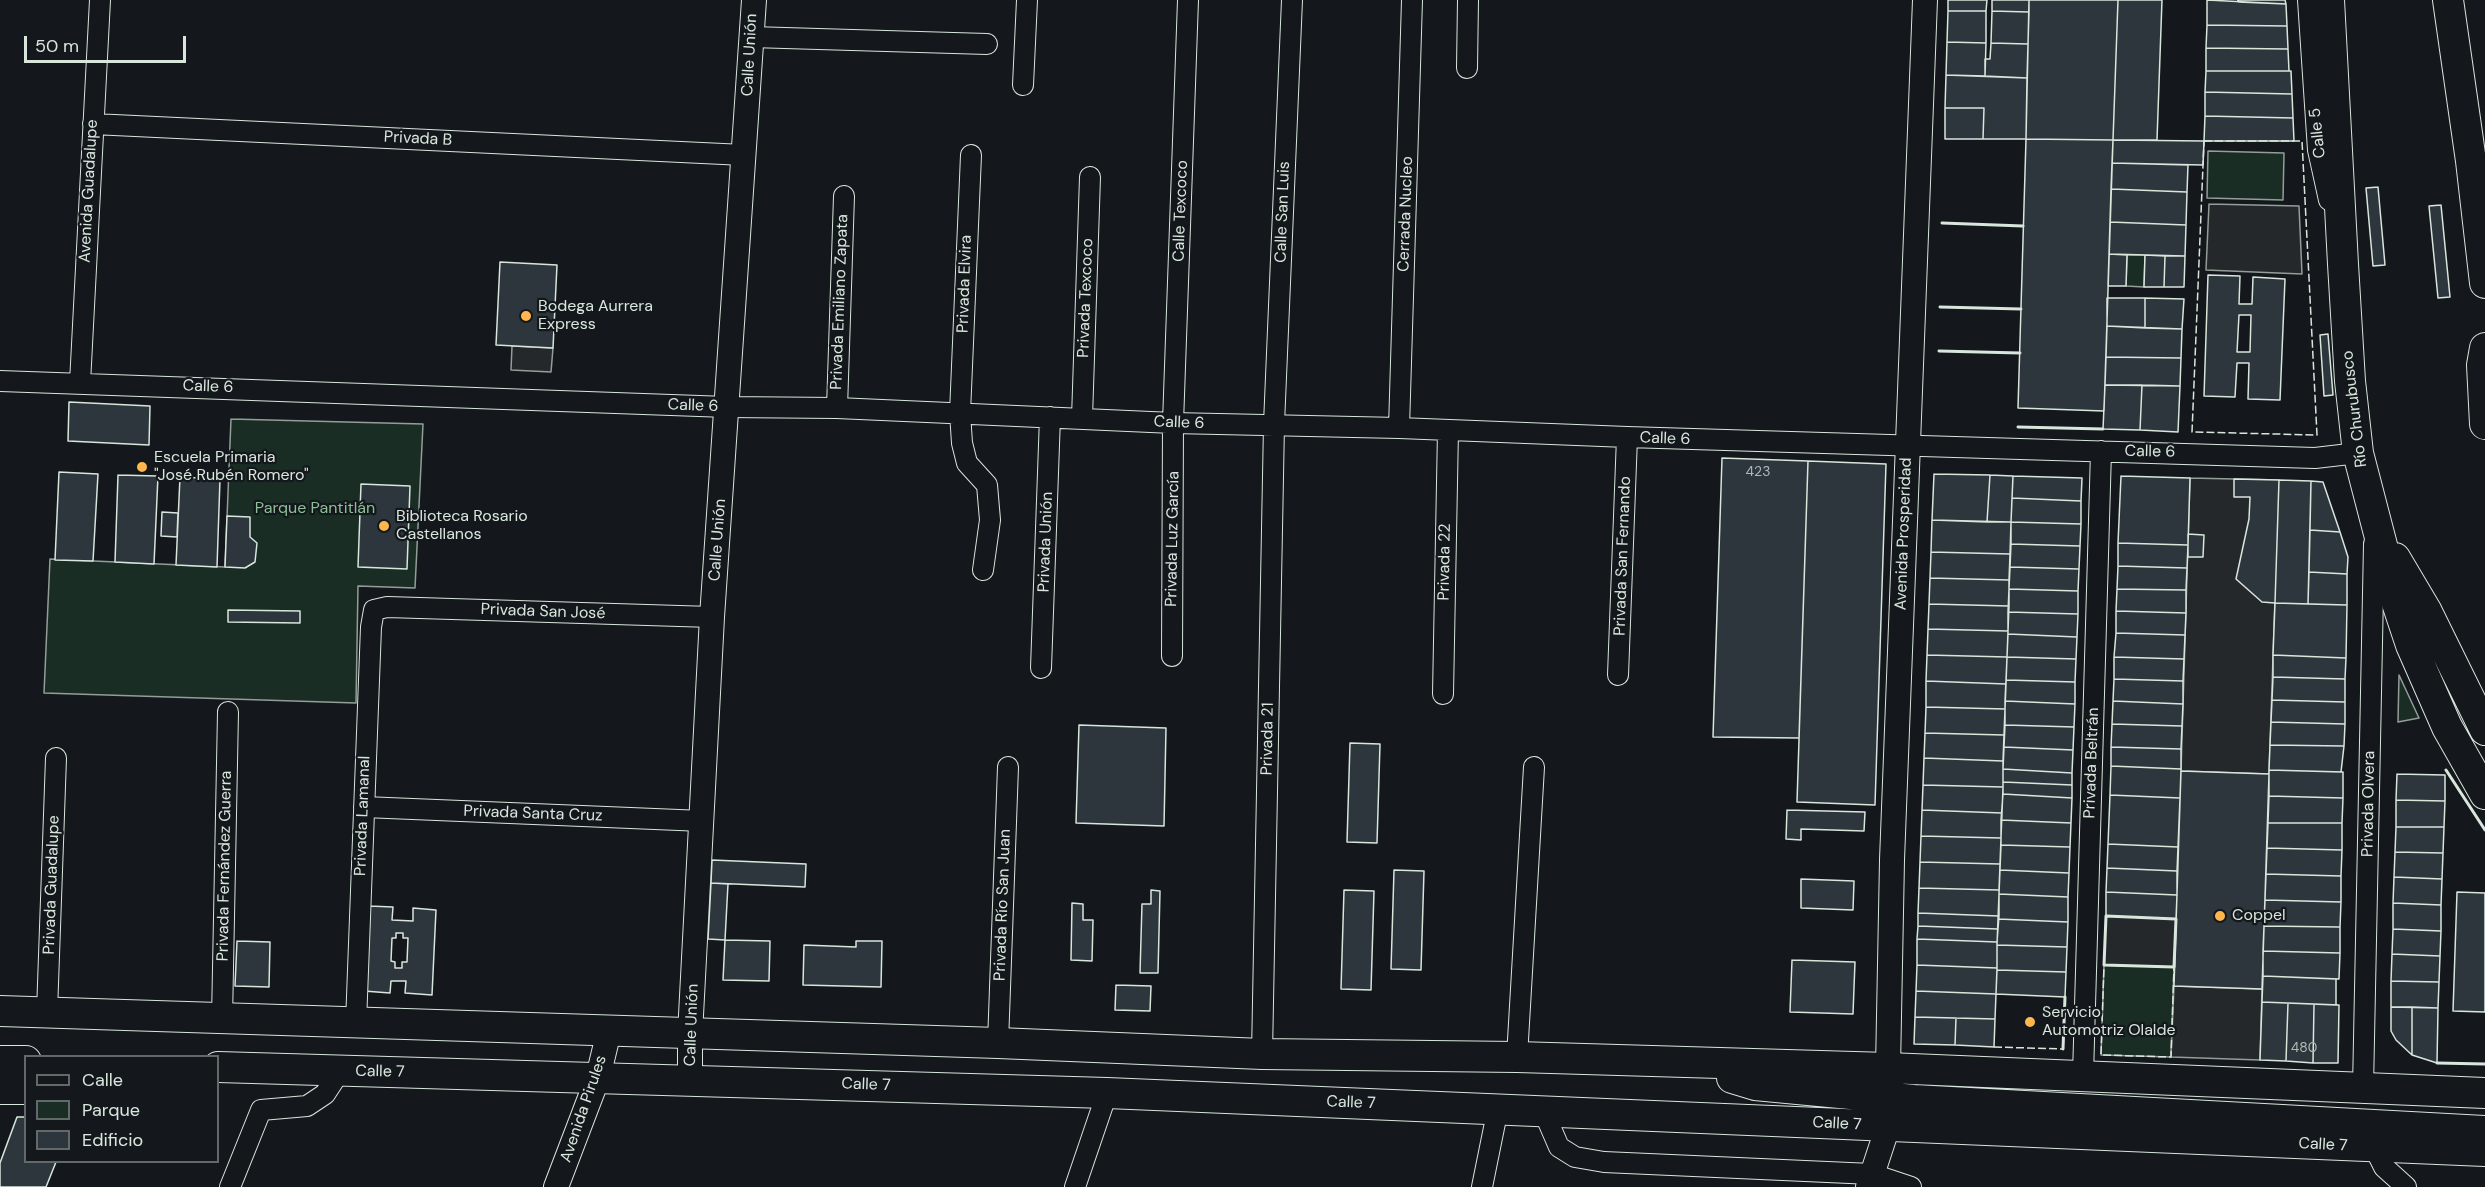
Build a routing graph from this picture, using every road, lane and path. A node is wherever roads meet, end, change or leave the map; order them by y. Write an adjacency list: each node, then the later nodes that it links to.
1 (100, 0): 16 (street, Avenida Guadalupe)
2 (754, 0): 12 (street, Calle Unión)
3 (1027, 0): 15 (street)
4 (1188, 0): 31 (street, Calle Texcoco)
5 (1292, 0): 32 (street, Calle San Luis)
6 (1412, 0): 34 (street, Cerrada Nucleo)
7 (1468, 0): 14 (street)
8 (1925, 0): 37 (street, Avenida Prosperidad)
9 (2308, 0): 21 (street, Calle 5)
10 (2329, 0): 21 (main road, Río Churubusco)
11 (2448, 0): 22 (main road)
12 (752, 37): 13 (street); 17 (street, Calle Unión)
13 (987, 44)
14 (1467, 69)
15 (1023, 85)
16 (93, 124): 17 (street, Privada B); 25 (street, Avenida Guadalupe)
17 (744, 155): 26 (street, Calle Unión)
18 (971, 156): 28 (street, Privada Elvira)
19 (1090, 177): 30 (street, Privada Texcoco)
20 (844, 196): 27 (street, Privada Emiliano Zapata)
21 (2343, 264): 39 (main road, Río Churubusco)
22 (2485, 283)
23 (2485, 348): 33 (main road)
24 (0, 381): 25 (street, Calle 6)
25 (80, 382): 26 (street, Calle 6)
26 (727, 407): 27 (street, Calle 6); 43 (street, Calle Unión)
27 (837, 408): 28 (street, Calle 6)
28 (960, 413): 29 (street, Calle 6); 41 (street, Privada Elvira)
29 (1050, 417): 30 (street, Calle 6); 45 (street, Privada Unión)
30 (1082, 418): 31 (street, Calle 6)
31 (1173, 423): 32 (street, Calle 6); 44 (street, Privada Luz García)
32 (1274, 424): 34 (street, Calle 6); 63 (street, Privada 21)
33 (2485, 424)
34 (1399, 428): 35 (street, Calle 6)
35 (1448, 430): 36 (street, Calle 6); 47 (street, Privada 22)
36 (1627, 437): 37 (street, Calle 6); 46 (street, Privada San Fernando)
37 (1907, 446): 38 (street, Calle 6); 69 (street, Avenida Prosperidad)
38 (2101, 451): 39 (street, Calle 6); 71 (street, Privada Beltrán)
39 (2358, 453): 40 (main road, Río Churubusco)
40 (2374, 521): 49 (main road); 53 (main road, Río Churubusco); 74 (street, Privada Olvera)
41 (983, 570)
42 (374, 610): 43 (street, Privada San José); 54 (street, Privada Lamanal)
43 (712, 616): 55 (street, Calle Unión)
44 (1172, 656)
45 (1041, 668)
46 (1618, 675)
47 (1443, 694)
48 (228, 712): 58 (street, Privada Fernández Guerra)
49 (2485, 730)
50 (56, 758): 57 (street, Privada Guadalupe)
51 (1008, 767): 62 (street, Privada Río San Juan)
52 (1534, 767): 64 (street)
53 (2485, 794)
54 (364, 807): 55 (street, Privada Santa Cruz); 59 (street, Privada Lamanal)
55 (703, 821): 61 (street, Calle Unión)
56 (0, 1011): 57 (main road)
57 (47, 1012): 58 (main road)
58 (222, 1019): 59 (main road)
59 (356, 1023): 60 (main road)
60 (609, 1031): 61 (main road); 72 (street, Avenida Pirules)
61 (690, 1034): 62 (main road); 73 (street, Calle Unión)
62 (998, 1043): 63 (main road)
63 (1262, 1054): 64 (main road)
64 (1517, 1057): 67 (main road)
65 (0, 1061): 66 (main road)
66 (24, 1061)
67 (1677, 1062): 69 (main road); 82 (main road)
68 (219, 1067): 70 (main road, Calle 7)
69 (1888, 1068): 71 (main road)
70 (340, 1071): 72 (main road, Calle 7); 86 (street)
71 (2084, 1075): 74 (main road)
72 (598, 1077): 73 (main road, Calle 7); 87 (street, Avenida Pirules)
73 (690, 1080): 77 (main road, Calle 7)
74 (2363, 1088): 78 (main road)
75 (0, 1089): 76 (main road)
76 (24, 1089)
77 (1107, 1093): 79 (main road, Calle 7); 88 (street)
78 (2485, 1093)
79 (1498, 1108): 80 (main road, Calle 7); 89 (street)
80 (1543, 1110): 81 (main road, Calle 7); 85 (street)
81 (1888, 1126): 83 (main road, Calle 7); 85 (street)
82 (2485, 1131)
83 (2373, 1147): 84 (main road, Calle 7); 91 (street)
84 (2485, 1151)
85 (1870, 1180): 90 (street)
86 (230, 1187)
87 (556, 1187)
88 (1075, 1187)
89 (1482, 1187)
90 (1911, 1187)
91 (2406, 1187)

